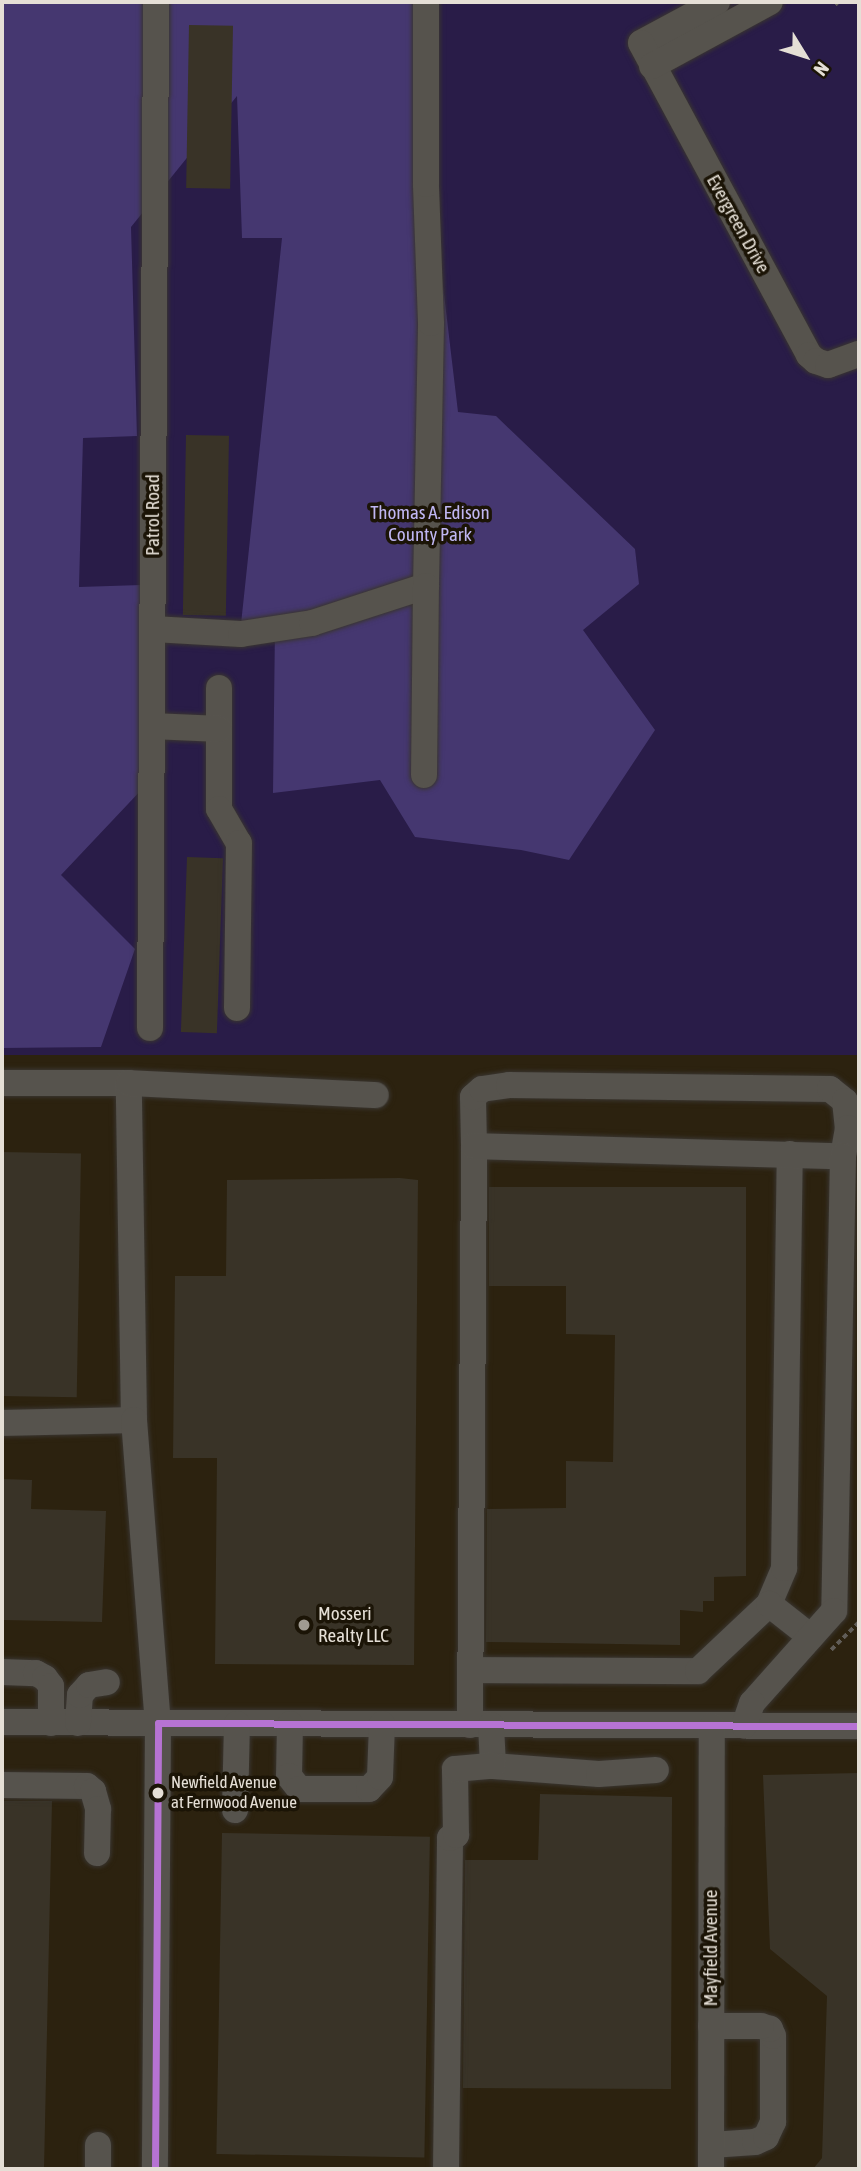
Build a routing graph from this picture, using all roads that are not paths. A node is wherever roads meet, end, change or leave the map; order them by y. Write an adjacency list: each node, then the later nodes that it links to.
1 (156, 2): 8 (street, Patrol Road)
2 (426, 2): 7 (street)
3 (717, 2): 5 (street)
4 (770, 2): 5 (street)
5 (646, 54): 6 (street, Evergreen Drive)
6 (859, 354)
7 (426, 586): 8 (street); 12 (street)
8 (153, 629): 10 (street, Patrol Road)
9 (219, 688): 11 (street)
10 (153, 726): 11 (street); 14 (street, Patrol Road)
11 (219, 729): 13 (street)
12 (424, 775)
13 (237, 1008)
14 (150, 1027)
15 (2, 1083): 16 (street)
16 (129, 1083): 17 (street); 21 (street)
17 (376, 1095)
18 (474, 1146): 19 (street); 20 (street); 25 (street)
19 (790, 1154): 20 (street); 23 (street)
20 (843, 1156): 24 (street)
21 (134, 1420): 22 (street); 31 (street)
22 (2, 1423)
23 (769, 1604): 24 (street); 25 (street)
24 (811, 1637): 37 (street)
25 (470, 1670): 35 (street)
26 (2, 1672): 29 (street)
27 (107, 1682): 30 (street)
28 (2, 1723): 29 (street)
29 (51, 1723): 30 (street)
30 (78, 1723): 31 (street)
31 (158, 1723): 32 (street); 46 (street)
32 (237, 1724): 33 (street); 42 (street)
33 (290, 1724): 34 (street); 34 (street)
34 (382, 1724): 35 (street)
35 (481, 1725): 36 (street); 39 (street)
36 (712, 1726): 37 (street); 44 (street, Mayfield Avenue)
37 (744, 1726): 38 (street)
38 (859, 1726)
39 (494, 1766): 40 (street); 47 (street)
40 (656, 1770)
41 (2, 1785): 43 (street)
42 (235, 1811)
43 (97, 1853)
44 (711, 2026): 45 (street, Mayfield Avenue); 45 (street)
45 (710, 2157)
46 (155, 2169)
47 (446, 2169)

